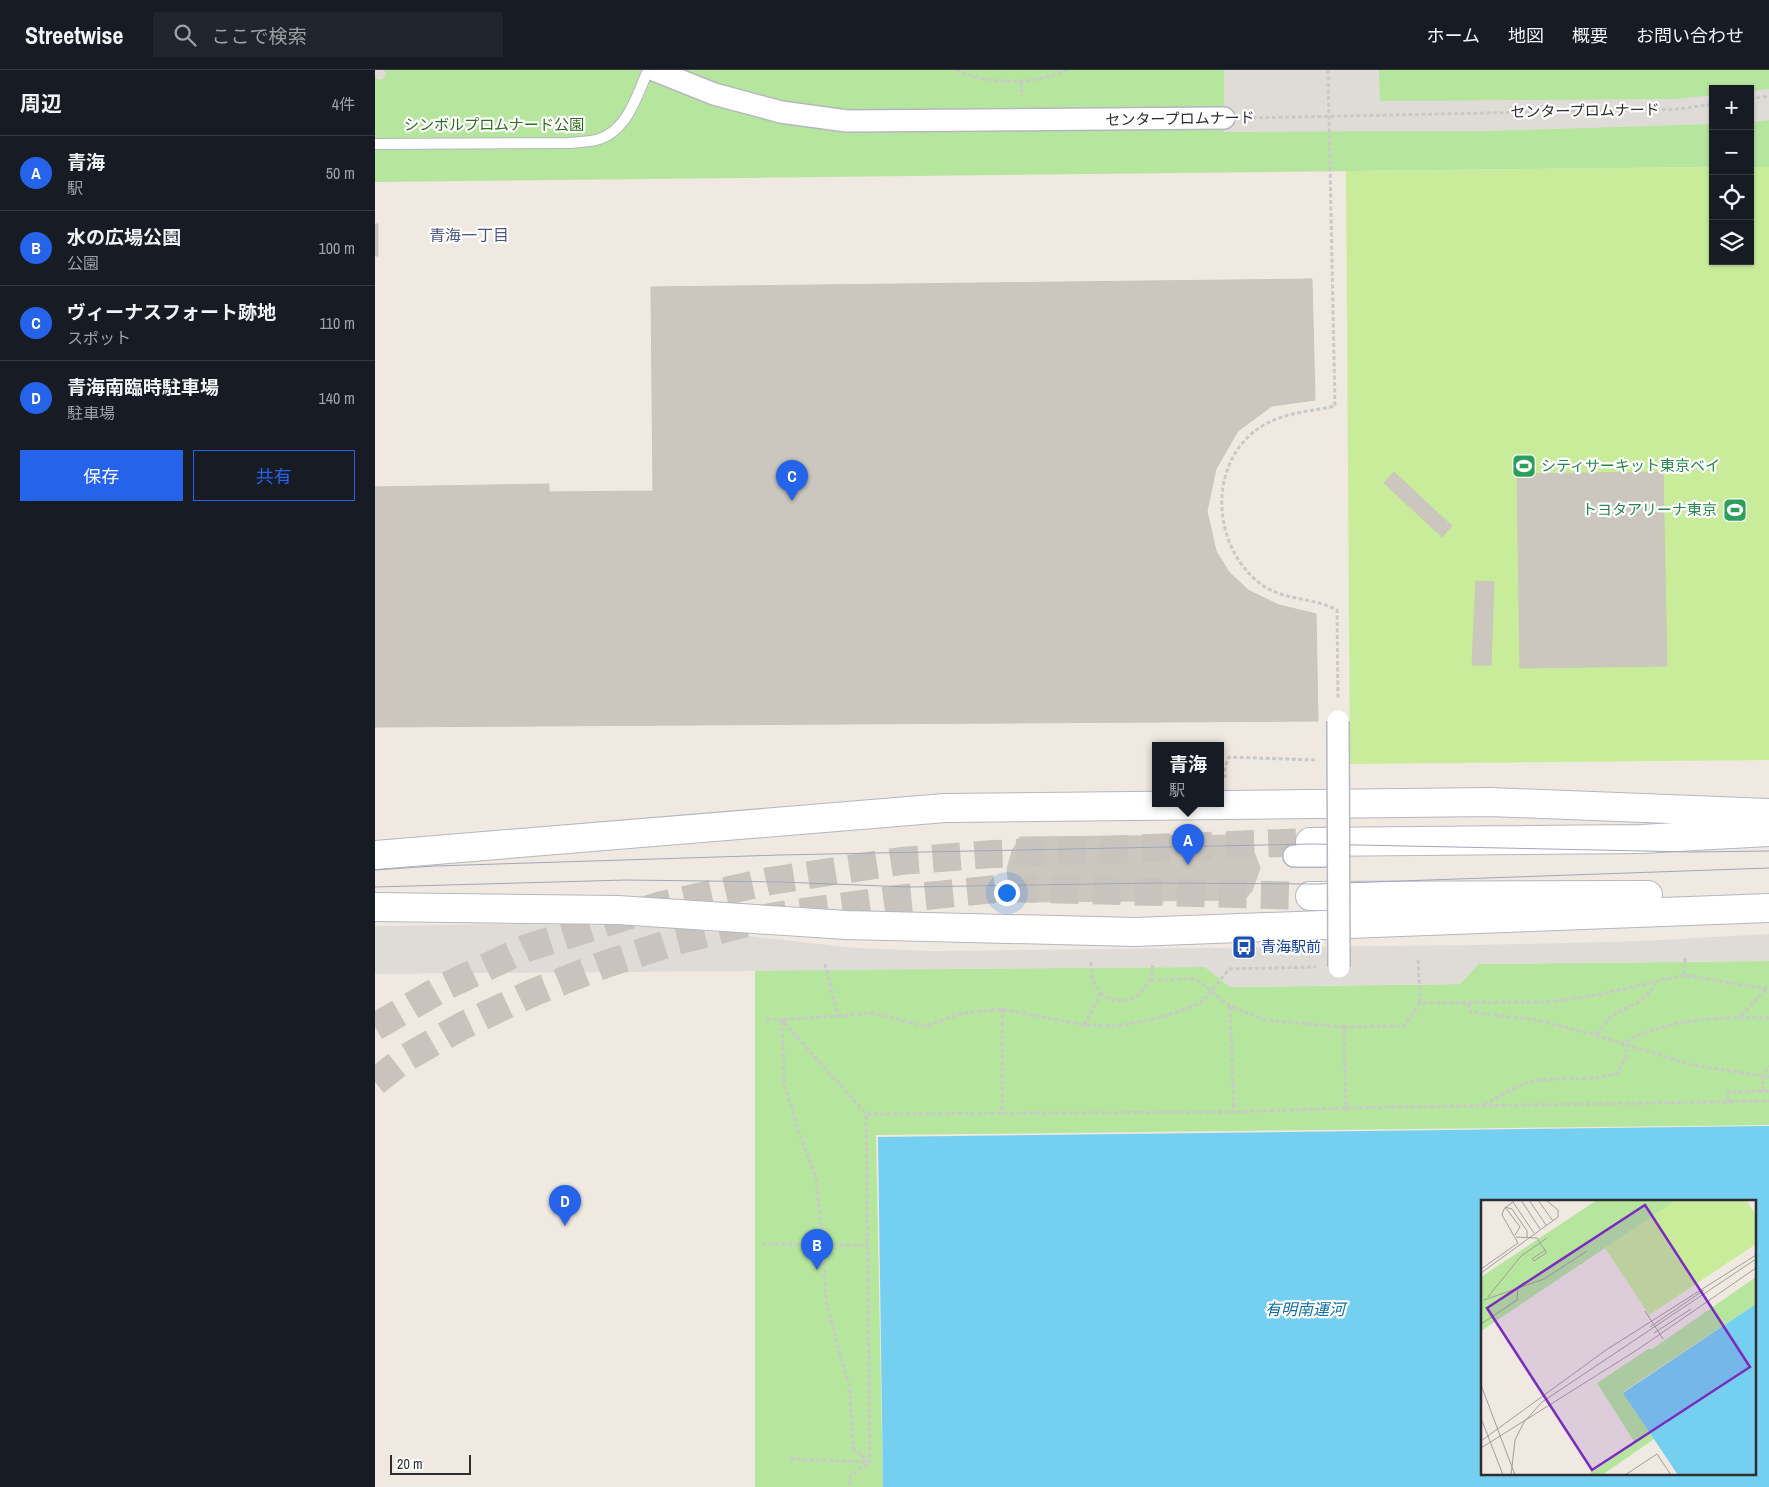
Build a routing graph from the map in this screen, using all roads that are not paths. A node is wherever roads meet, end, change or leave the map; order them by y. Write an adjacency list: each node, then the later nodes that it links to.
1 (648, 70): 4 (lane)
2 (654, 70): 3 (street, センタープロムナード)
3 (1224, 118)
4 (375, 144)
5 (1338, 721): 12 (street, bridge)
6 (1224, 805): 8 (street)
7 (1152, 806): 11 (street)
8 (1769, 813)
9 (1769, 832): 10 (street)
10 (1302, 849): 12 (street)
11 (375, 854)
12 (1337, 856): 17 (street, bridge)
13 (1310, 896): 14 (street)
14 (1769, 897)
15 (375, 907): 16 (street)
16 (1769, 908)
17 (1339, 966)

